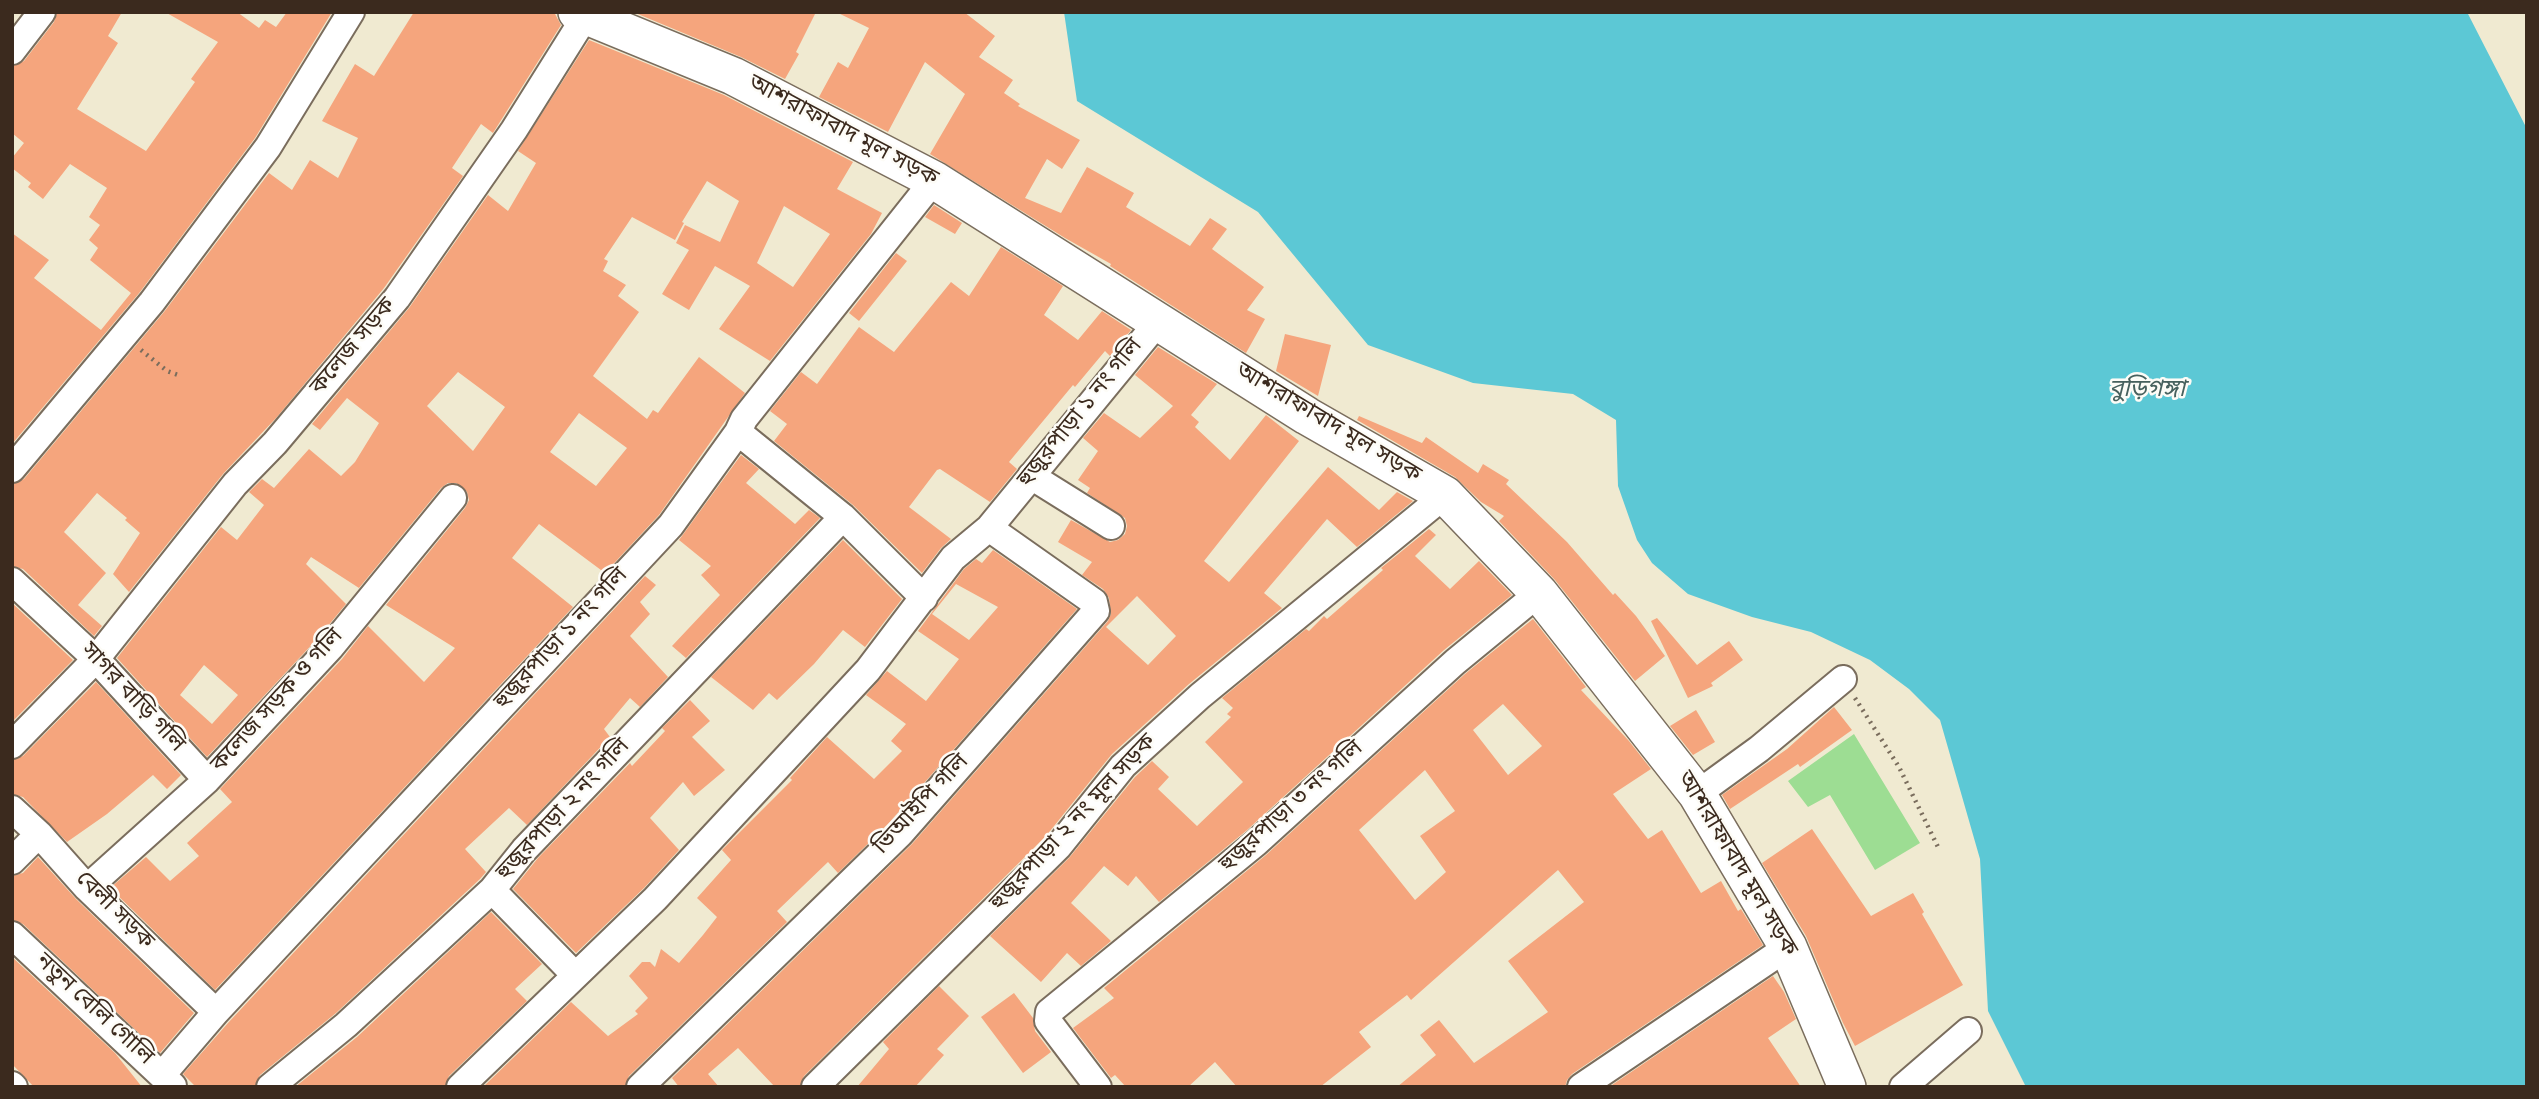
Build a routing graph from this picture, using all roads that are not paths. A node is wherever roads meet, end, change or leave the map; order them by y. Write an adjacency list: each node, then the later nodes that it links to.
1 (42, 12): 4 (street)
2 (351, 12): 8 (street)
3 (584, 14): 5 (street, আশরাফাবাদ মূল সড়ক); 18 (street, কলেজ সড়ক)
4 (12, 51)
5 (934, 180): 6 (street, আশরাফাবাদ মূল সড়ক); 7 (street, হুজুরপাড়া ১ নং গলি)
6 (1158, 322): 9 (street, হুজুরপাড়া ১ নং গলি); 10 (street, আশরাফাবাদ মূল সড়ক)
7 (738, 432): 12 (street); 31 (street, হুজুরপাড়া ১ নং গলি)
8 (12, 469)
9 (1031, 476): 13 (street); 14 (street, হুজুরপাড়া ১ নং গলি)
10 (1445, 495): 16 (street, আশরাফাবাদ মূল সড়ক); 37 (street, হুজুরপাড়া ২ নং মূল সড়ক)
11 (453, 498): 21 (street, কলেজ সড়ক ও গলি)
12 (843, 517): 17 (street); 27 (street, হুজুরপাড়া ২ নং গলি)
13 (1111, 526)
14 (989, 528): 17 (street, হুজুরপাড়া ১ নং গলি); 36 (street, ভিআইপি গলি)
15 (12, 581): 18 (street, সাগর বাড়ি গলি)
16 (1539, 593): 22 (street, আশরাফাবাদ মূল সড়ক); 38 (street, হুজুরপাড়া ৩ নং গলি)
17 (924, 598): 30 (street, হুজুরপাড়া ১ নং গলি)
18 (96, 659): 20 (street, কলেজ সড়ক); 21 (street, সাগর বাড়ি গলি)
19 (1843, 678): 22 (street)
20 (12, 745)
21 (207, 780): 26 (street, কলেজ সড়ক ও গলি)
22 (1697, 794): 29 (street, আশরাফাবাদ মূল সড়ক)
23 (12, 809): 24 (street, বেলী সড়ক)
24 (39, 834): 25 (street); 26 (street, বেলী সড়ক)
25 (12, 861)
26 (87, 888): 31 (street, বেলী সড়ক)
27 (492, 890): 30 (street); 34 (street, হুজুরপাড়া ২ নং গলি)
28 (12, 935): 33 (street, নতুন বেলি গোলি)
29 (1788, 947): 39 (street); 40 (street, আশরাফাবাদ মূল সড়ক)
30 (575, 975): 35 (street, হুজুরপাড়া ১ নং গলি)
31 (216, 1012): 33 (street, হুজুরপাড়া ১ নং গলি)
32 (1968, 1031): 41 (street)
33 (168, 1083)
34 (270, 1087)
35 (460, 1087)
36 (640, 1087)
37 (815, 1087)
38 (1098, 1087)
39 (1581, 1087)
40 (1847, 1087)
41 (1903, 1087)

